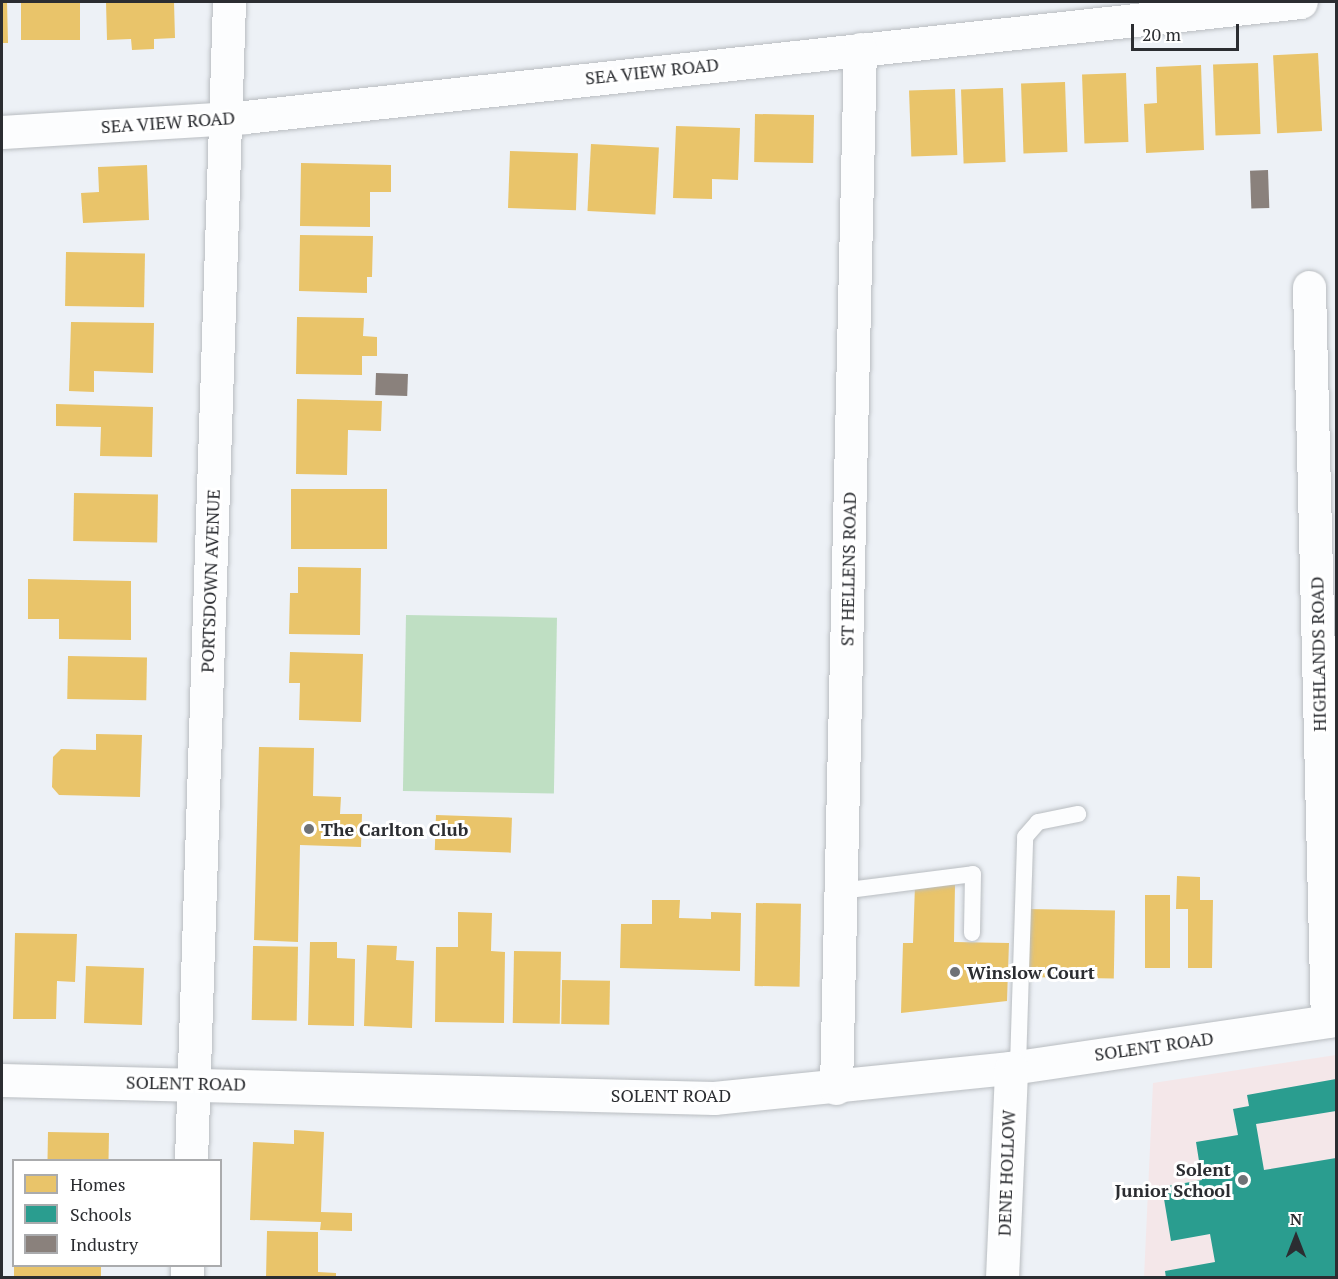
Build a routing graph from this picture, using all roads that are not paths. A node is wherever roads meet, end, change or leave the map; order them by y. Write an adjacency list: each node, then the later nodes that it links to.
1 (229, 2): 4 (street, PORTSDOWN AVENUE)
2 (1301, 2): 3 (street, SEA VIEW ROAD)
3 (860, 49): 4 (street, SEA VIEW ROAD); 8 (street, ST HELLENS ROAD)
4 (224, 119): 5 (street, SEA VIEW ROAD); 13 (street, PORTSDOWN AVENUE)
5 (2, 132)
6 (1309, 286): 10 (street, HIGHLANDS ROAD)
7 (1078, 814): 11 (lane)
8 (841, 891): 9 (lane); 14 (street, ST HELLENS ROAD)
9 (972, 933)
10 (1332, 1020): 11 (street, SOLENT ROAD)
11 (1014, 1067): 14 (street, SOLENT ROAD); 16 (street, DENE HOLLOW)
12 (2, 1080): 13 (street, SOLENT ROAD)
13 (195, 1083): 14 (street, SOLENT ROAD); 15 (street, PORTSDOWN AVENUE)
14 (836, 1088)
15 (191, 1159)
16 (1002, 1278)

